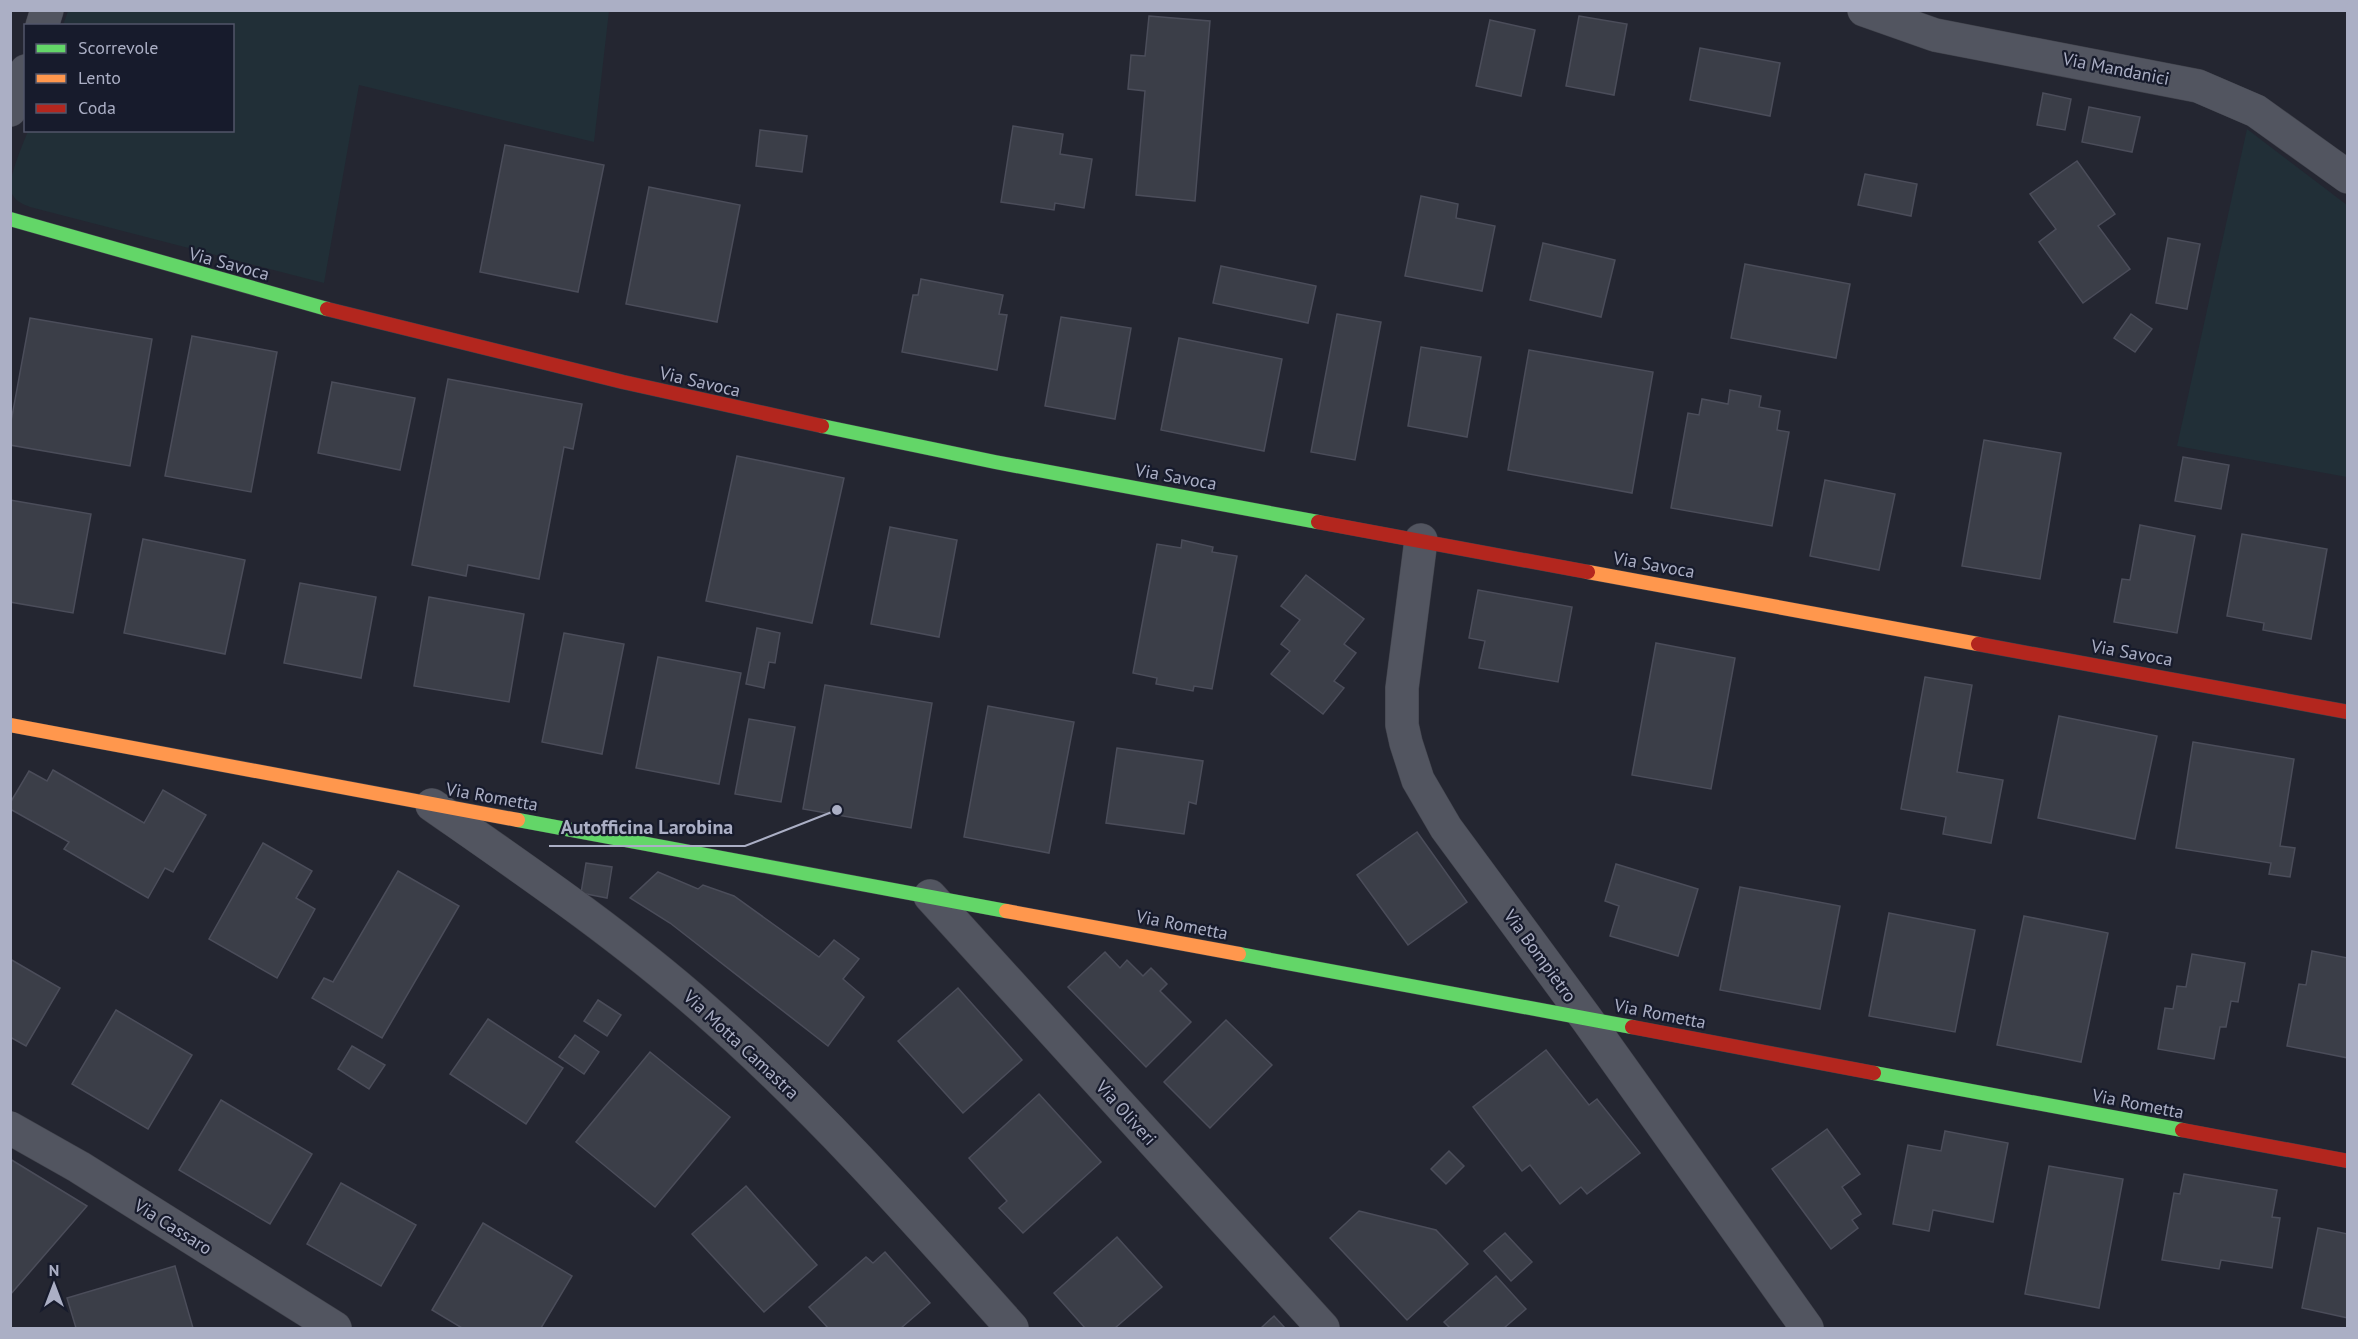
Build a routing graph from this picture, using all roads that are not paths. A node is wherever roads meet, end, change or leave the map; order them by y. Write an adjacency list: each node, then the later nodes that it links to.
1 (1864, 10): 4 (street, Via Mandanici)
2 (24, 75): 3 (street)
3 (10, 110)
4 (2348, 177)
5 (10, 219): 6 (street, Via Savoca)
6 (1421, 540): 7 (street, Via Savoca); 11 (street, Via Bompietro)
7 (2348, 712)
8 (10, 725): 9 (street, Via Rometta)
9 (432, 805): 10 (street, Via Rometta); 15 (street, Via Motta Camastra)
10 (930, 896): 11 (street, Via Rometta); 16 (street, Via Oliveri)
11 (1586, 1018): 13 (street, Via Rometta); 17 (street, Via Bompietro)
12 (10, 1128): 14 (street, Via Cassaro)
13 (2348, 1161)
14 (335, 1329)
15 (1012, 1329)
16 (1323, 1329)
17 (1807, 1329)

